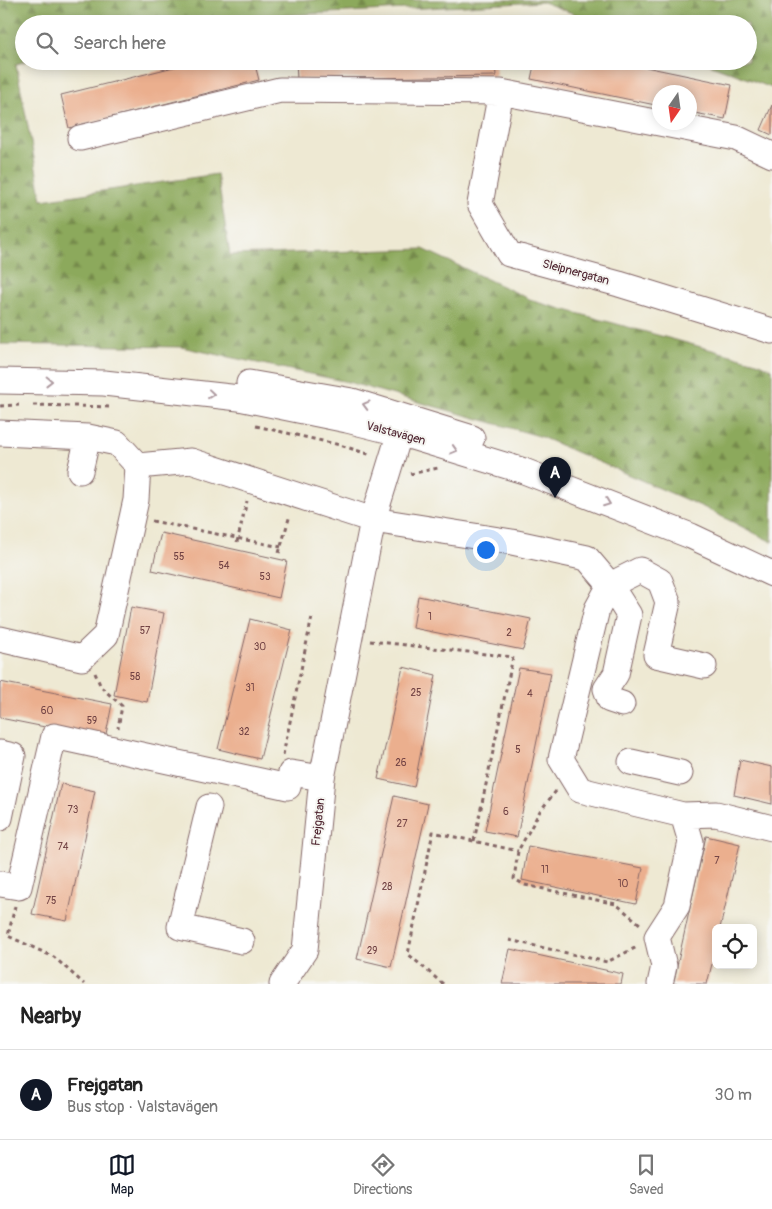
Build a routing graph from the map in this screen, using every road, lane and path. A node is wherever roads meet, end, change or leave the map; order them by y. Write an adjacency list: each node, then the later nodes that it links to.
1 (501, 92): 2 (street); 3 (street); 4 (street, Sleipnergatan)
2 (80, 138)
3 (772, 155)
4 (772, 331)
5 (0, 365): 7 (street, Valstavägen, one-way to 5)
6 (0, 382): 7 (street, Valstavägen, one-way to 7)
7 (402, 425): 15 (street, Frejgatan); 19 (street, Valstavägen); 20 (street, Valstavägen, one-way to 20)
8 (0, 433): 9 (street)
9 (88, 437): 10 (street); 11 (street)
10 (138, 466): 12 (street); 14 (street)
11 (80, 471)
12 (251, 481): 13 (street); 16 (path)
13 (295, 495): 15 (street); 17 (path)
14 (132, 517): 16 (path); 25 (street)
15 (373, 520): 21 (street); 23 (street, Frejgatan)
16 (238, 541): 17 (path)
17 (281, 548): 18 (path)
18 (279, 554)
19 (772, 555)
20 (772, 574)
21 (610, 585): 26 (street); 27 (street); 32 (street)
22 (312, 617): 34 (path)
23 (350, 639): 33 (street, Frejgatan); 39 (path)
24 (0, 640): 25 (street)
25 (86, 654): 28 (path)
26 (704, 666)
27 (622, 704)
28 (114, 749): 34 (street); 41 (street)
29 (0, 753): 37 (street)
30 (632, 762): 31 (street)
31 (680, 773)
32 (570, 774): 36 (street); 40 (path)
33 (322, 778): 34 (street); 46 (street, Frejgatan)
34 (281, 789)
35 (209, 807): 44 (street)
36 (683, 815): 38 (street); 42 (street)
37 (0, 818)
38 (772, 828)
39 (474, 841): 40 (path); 47 (path)
40 (518, 851): 42 (path)
41 (10, 885): 45 (path)
42 (657, 936): 43 (path); 48 (street)
43 (509, 940)
44 (242, 941)
45 (84, 984)
46 (282, 984)
47 (442, 984)
48 (660, 984)

